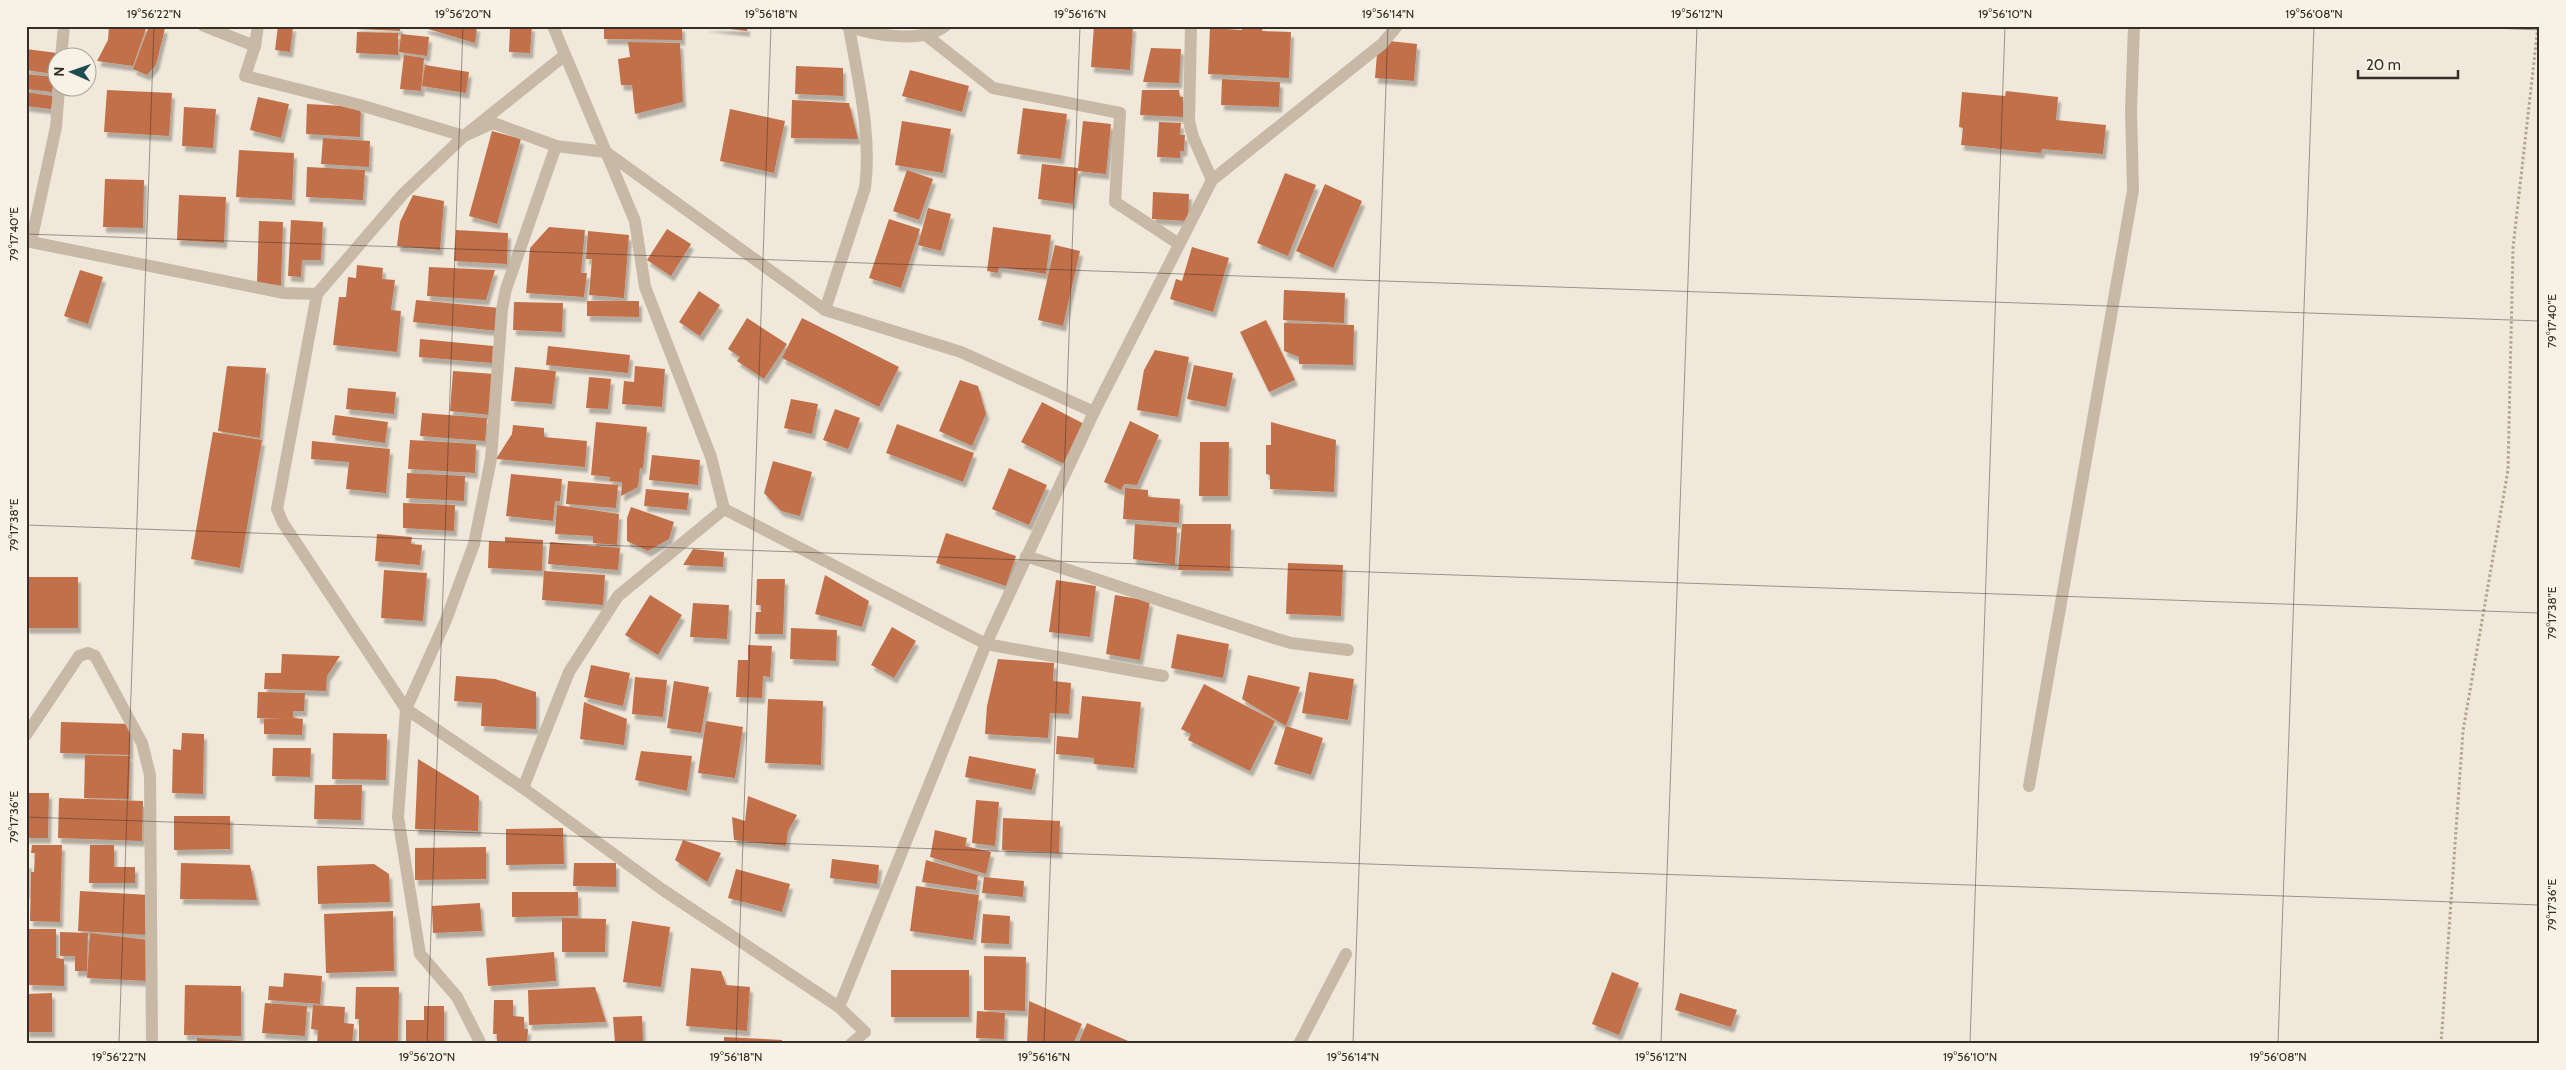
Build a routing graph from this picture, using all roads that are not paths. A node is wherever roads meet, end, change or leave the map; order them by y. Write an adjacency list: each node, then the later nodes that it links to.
1 (64, 26): 12 (street)
2 (204, 26): 11 (street)
3 (258, 26): 11 (street)
4 (945, 26): 10 (street)
5 (1191, 26): 18 (street)
6 (1397, 26): 18 (street)
7 (2134, 26): 31 (street)
8 (555, 27): 13 (street)
9 (848, 27): 10 (street); 22 (street)
10 (927, 36): 20 (street)
11 (254, 46): 15 (street)
12 (62, 48)
13 (565, 55): 15 (street); 17 (street)
14 (58, 98): 19 (street)
15 (464, 136): 16 (street); 21 (street)
16 (556, 146): 17 (street); 29 (street)
17 (606, 152): 22 (street); 24 (street)
18 (1212, 180): 20 (street)
19 (29, 241): 21 (street)
20 (1179, 244): 23 (street)
21 (317, 294): 29 (street)
22 (825, 310): 23 (street)
23 (1094, 412): 25 (street)
24 (724, 509): 26 (street); 32 (street)
25 (1026, 556): 26 (street); 27 (street)
26 (986, 644): 28 (street); 34 (street)
27 (1348, 650)
28 (1163, 676)
29 (406, 709): 32 (street); 36 (street)
30 (26, 735): 35 (street)
31 (2029, 786)
32 (523, 788): 34 (street)
33 (1346, 954): 38 (street)
34 (839, 1007): 37 (street)
35 (152, 1044)
36 (481, 1044)
37 (851, 1044)
38 (1300, 1044)

